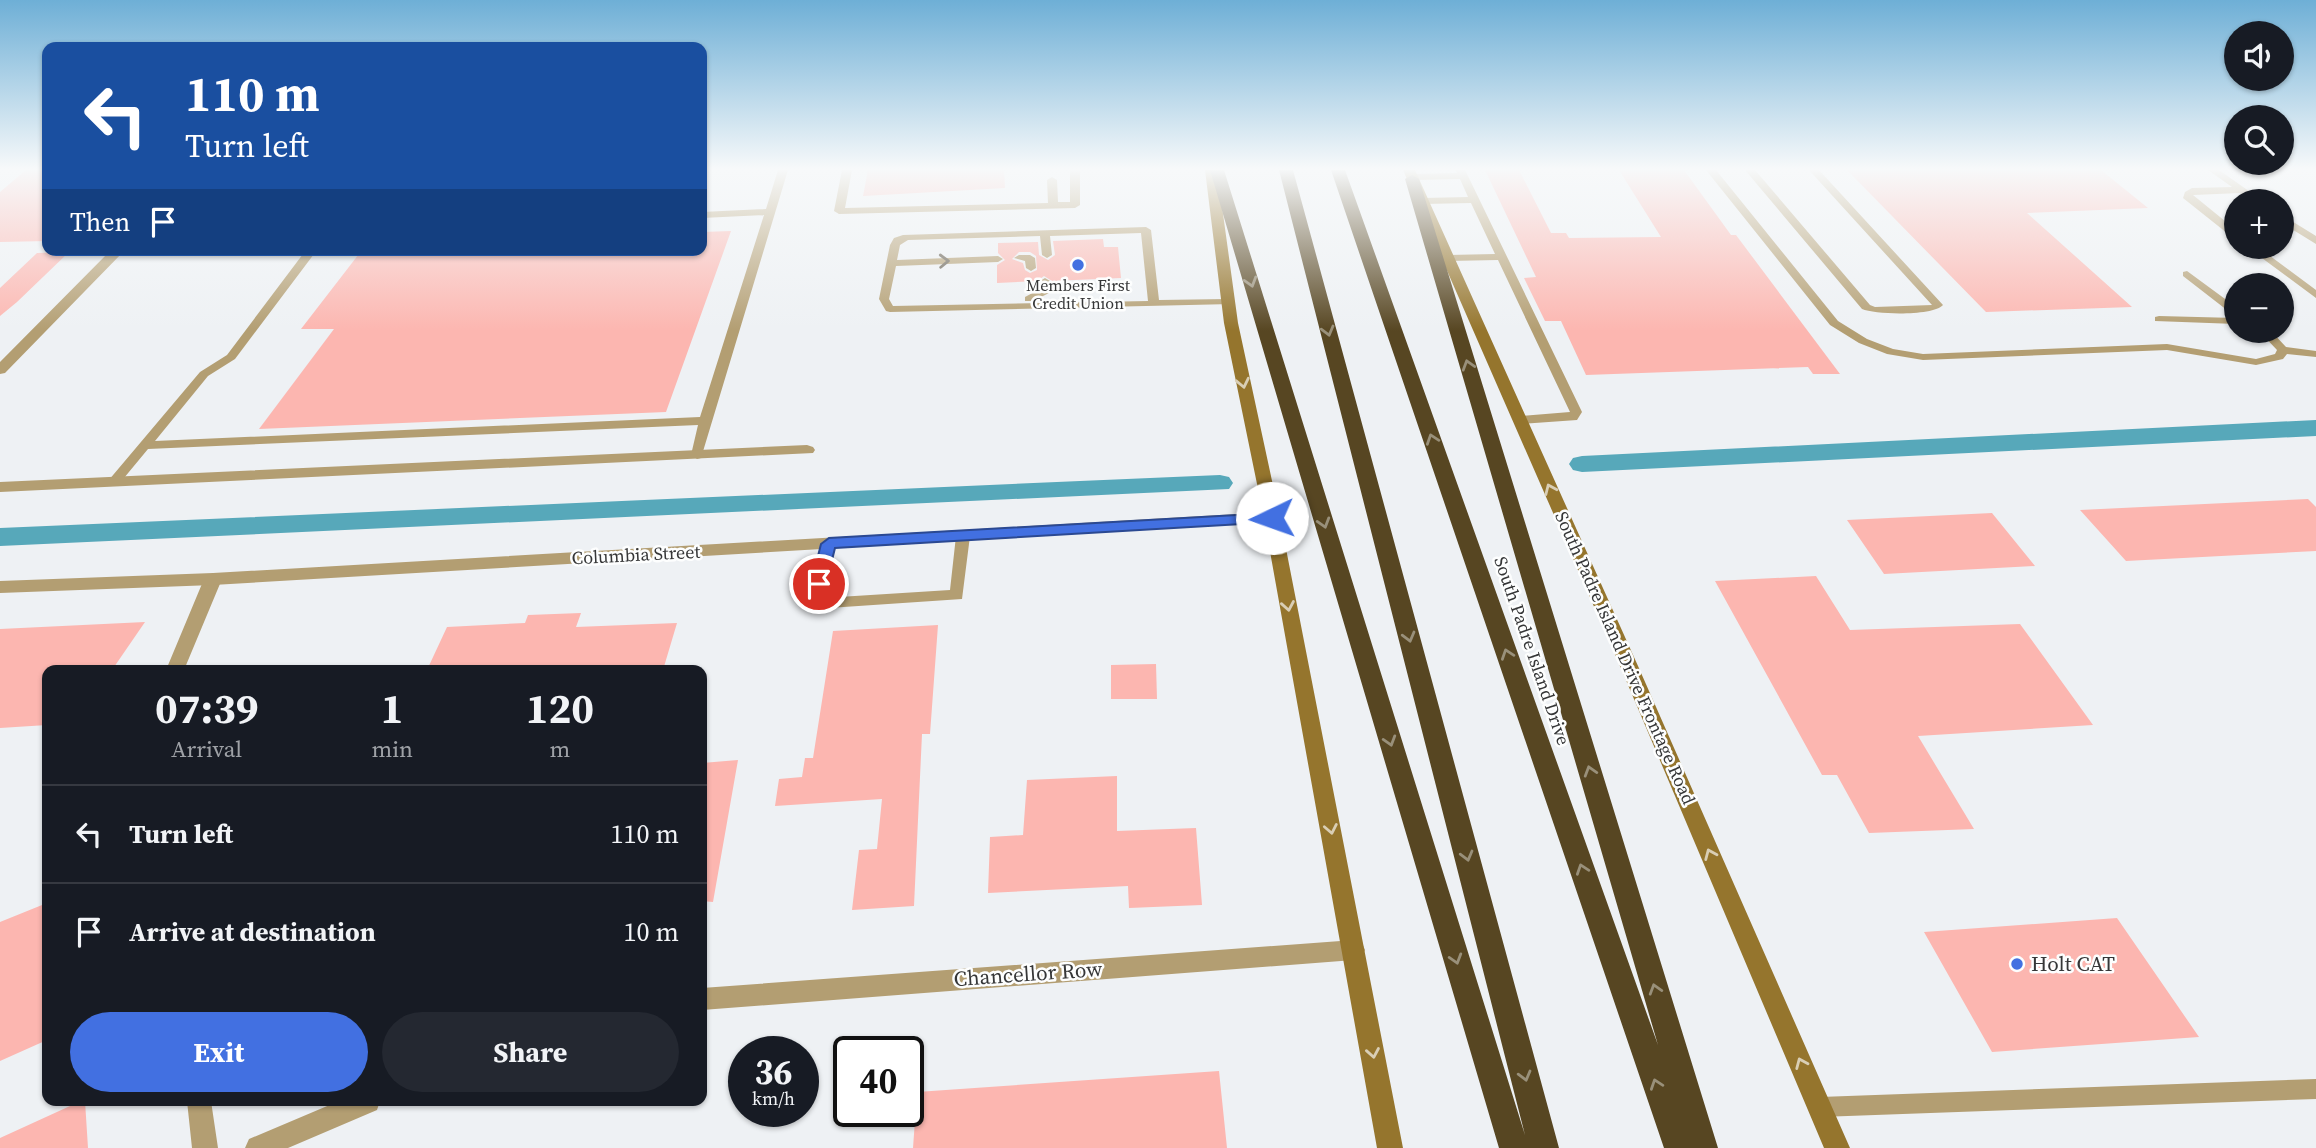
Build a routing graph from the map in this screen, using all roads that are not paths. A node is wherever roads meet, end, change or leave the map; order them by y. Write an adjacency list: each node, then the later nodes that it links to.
1 (766, 224): 40 (lane)
2 (1218, 224): 29 (main road)
3 (1233, 224): 61 (highway, one-way to 61)
4 (1300, 224): 62 (highway, one-way to 62)
5 (1357, 224): 63 (highway, South Padre Island Drive, one-way to 5)
6 (1425, 224): 64 (highway, one-way to 6)
7 (1433, 224): 20 (main road, South Padre Island Drive Frontage Road)
8 (1485, 224): 18 (lane)
9 (1754, 224): 36 (lane)
10 (1795, 224): 11 (lane)
11 (1863, 224)
12 (2294, 226): 14 (lane)
13 (1045, 233): 15 (lane); 23 (lane); 32 (lane)
14 (2316, 242)
15 (1047, 255)
16 (113, 256): 38 (street)
17 (307, 256): 41 (lane)
18 (1501, 257): 20 (lane); 39 (lane)
19 (1019, 258): 24 (lane)
20 (1448, 258): 39 (main road, South Padre Island Drive Frontage Road)
21 (998, 259): 23 (lane, one-way to 21)
22 (2268, 259): 28 (lane)
23 (891, 263): 30 (lane)
24 (1031, 268)
25 (2187, 274): 31 (lane)
26 (1030, 281): 30 (lane)
27 (1045, 281): 30 (lane)
28 (2316, 295)
29 (1228, 302): 32 (lane); 46 (main road, one-way to 46)
30 (1028, 303): 32 (lane)
31 (2224, 303)
32 (1154, 304)
33 (2159, 319): 34 (lane)
34 (2224, 319)
35 (2276, 343): 36 (lane)
36 (2283, 350): 37 (lane)
37 (2316, 354)
38 (0, 370)
39 (1520, 420): 57 (main road, South Padre Island Drive Frontage Road, one-way to 39)
40 (705, 421): 41 (lane); 43 (lane)
41 (145, 445): 44 (lane)
42 (807, 450): 43 (street)
43 (697, 455): 44 (street)
44 (114, 481): 45 (street)
45 (0, 487)
46 (1272, 518): 47 (street, Columbia Street); 52 (main road, one-way to 52)
47 (963, 536): 48 (street, Columbia Street); 48 (lane)
48 (829, 544): 49 (street, Columbia Street)
49 (213, 579): 50 (street, Columbia Street); 51 (street)
50 (0, 587)
51 (177, 665)
52 (1354, 950): 53 (street, Chancellor Row); 60 (main road, one-way to 60)
53 (707, 999)
54 (2316, 1089): 57 (lane)
55 (200, 1106): 58 (street)
56 (356, 1106): 59 (street)
57 (1820, 1107): 65 (main road, South Padre Island Drive Frontage Road)
58 (205, 1148)
59 (258, 1148)
60 (1390, 1148)
61 (1514, 1148)
62 (1544, 1148)
63 (1679, 1148)
64 (1703, 1148)
65 (1837, 1148)

